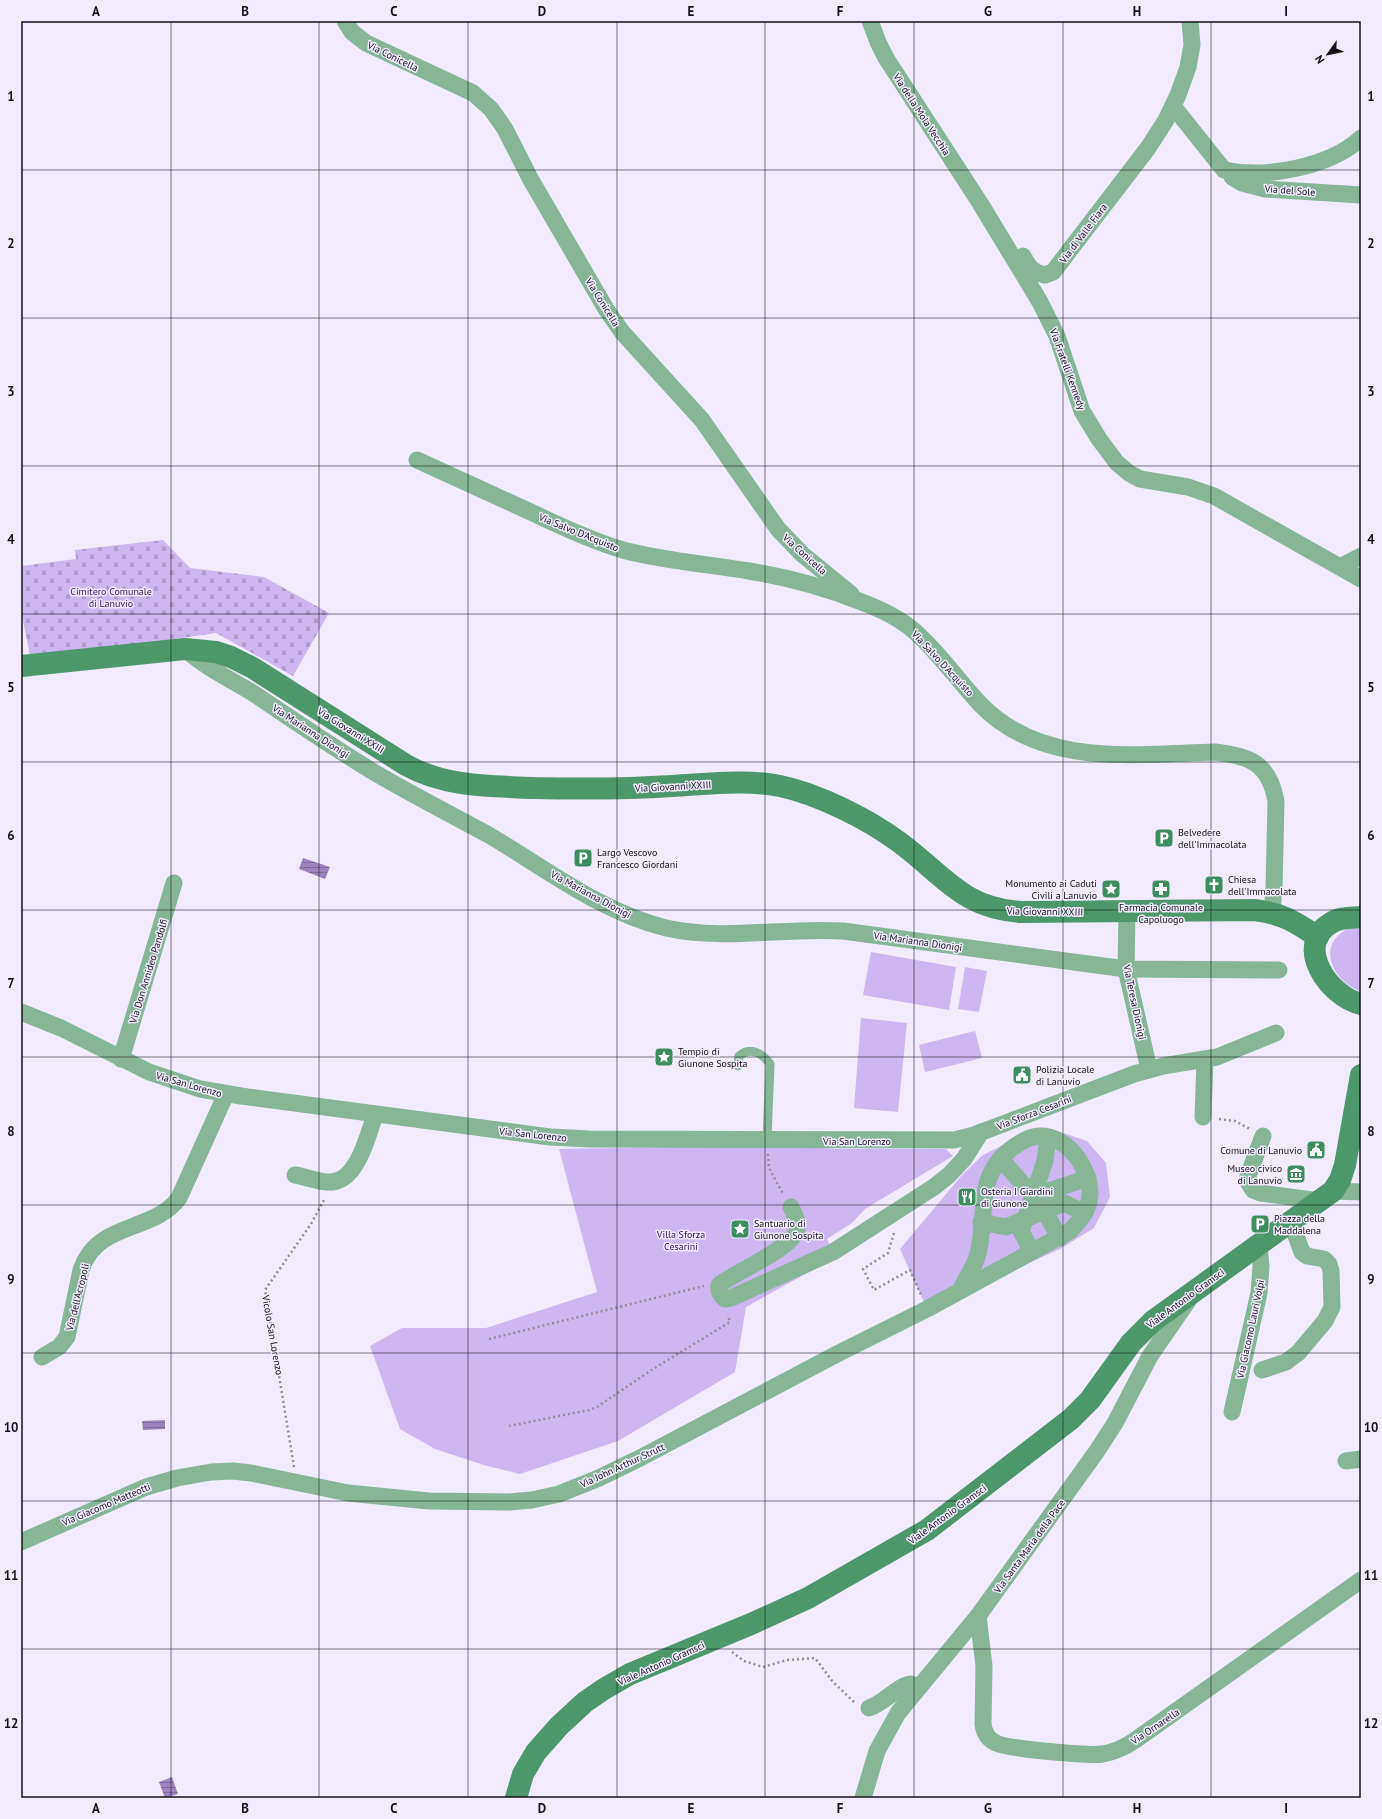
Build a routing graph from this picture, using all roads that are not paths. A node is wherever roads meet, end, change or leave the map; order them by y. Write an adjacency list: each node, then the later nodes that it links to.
1 (345, 21): 13 (street, Via Conicella)
2 (870, 21): 8 (street, Via della Mola Vecchia)
3 (1190, 21): 4 (street, Via di Valle Fiara)
4 (1173, 106): 6 (street); 8 (street, Via di Valle Fiara)
5 (1361, 138): 6 (street)
6 (1224, 170): 7 (street, Via del Sole)
7 (1361, 195)
8 (980, 203): 11 (street, Via Fratelli Kennedy)
9 (417, 460): 13 (street, Via Salvo D'Acquisto)
10 (1361, 556): 11 (street)
11 (1340, 567): 12 (street, Via Fratelli Kennedy)
12 (1361, 579)
13 (860, 601): 18 (street, Via Salvo D'Acquisto)
14 (185, 649): 15 (street, Via Giovanni XXIII); 17 (street, Via Giovanni XXIII); 21 (street, Via Marianna Dionigi)
15 (21, 665)
16 (174, 883): 26 (street, Via Don Annideo Pandolfi)
17 (1127, 911): 18 (street, Via Giovanni XXIII); 21 (street, Via Teresa Dionigi)
18 (1272, 912): 20 (street, Via Giovanni XXIII)
19 (1361, 917): 20 (street)
20 (1318, 937): 23 (street)
21 (1126, 969): 22 (street, Via Marianna Dionigi); 29 (street, Via Teresa Dionigi)
22 (1279, 970)
23 (1361, 1004)
24 (21, 1012): 26 (street, Via San Lorenzo)
25 (1276, 1034): 27 (street, Via Sforza Cesarini)
26 (121, 1059): 31 (street, Via San Lorenzo)
27 (1205, 1059): 29 (street, Via Sforza Cesarini); 33 (street)
28 (738, 1066): 37 (lane)
29 (1149, 1069): 34 (street, Via Sforza Cesarini)
30 (1361, 1075): 39 (street)
31 (226, 1094): 32 (street, Via San Lorenzo); 57 (street, Via dell'Acropoli)
32 (375, 1114): 37 (street, Via San Lorenzo); 41 (street)
33 (1203, 1117)
34 (981, 1132): 38 (street, Via Sforza Cesarini); 46 (street)
35 (1263, 1136): 45 (street)
36 (1048, 1138): 40 (street); 42 (street); 44 (street)
37 (767, 1140): 38 (street, Via San Lorenzo)
38 (954, 1140)
39 (1352, 1142): 45 (street)
40 (1001, 1159): 44 (street); 50 (street)
41 (296, 1175)
42 (1088, 1178): 44 (street); 48 (street)
43 (1361, 1192): 45 (street)
44 (1033, 1196): 47 (street); 49 (street)
45 (1326, 1196): 51 (street, Viale Antonio Gramsci)
46 (791, 1207)
47 (1045, 1211): 48 (street); 49 (street); 52 (street)
48 (1085, 1212): 52 (street, Via John Arthur Strutt)
49 (1025, 1219): 50 (street); 54 (street)
50 (981, 1222): 55 (street)
51 (1291, 1222): 53 (street, Viale Antonio Gramsci); 58 (street)
52 (1060, 1238): 54 (street, Via John Arthur Strutt)
53 (1259, 1245): 56 (street, Viale Antonio Gramsci); 59 (street, Via Giacomo Lauri Volpi)
54 (1032, 1252): 55 (street, Via John Arthur Strutt)
55 (961, 1289): 60 (street, Via John Arthur Strutt)
56 (1195, 1291): 63 (street, Via Santa Maria della Pace); 66 (street, Viale Antonio Gramsci)
57 (42, 1357)
58 (1262, 1370)
59 (1232, 1412)
60 (292, 1482): 61 (street, Via Giacomo Matteotti)
61 (21, 1542)
62 (1361, 1580): 63 (street, Via Ornarella)
63 (978, 1616): 64 (street, Via Santa Maria della Pace)
64 (918, 1688): 65 (street); 67 (street, Via Santa Maria della Pace)
65 (869, 1708)
66 (516, 1798)
67 (863, 1798)

